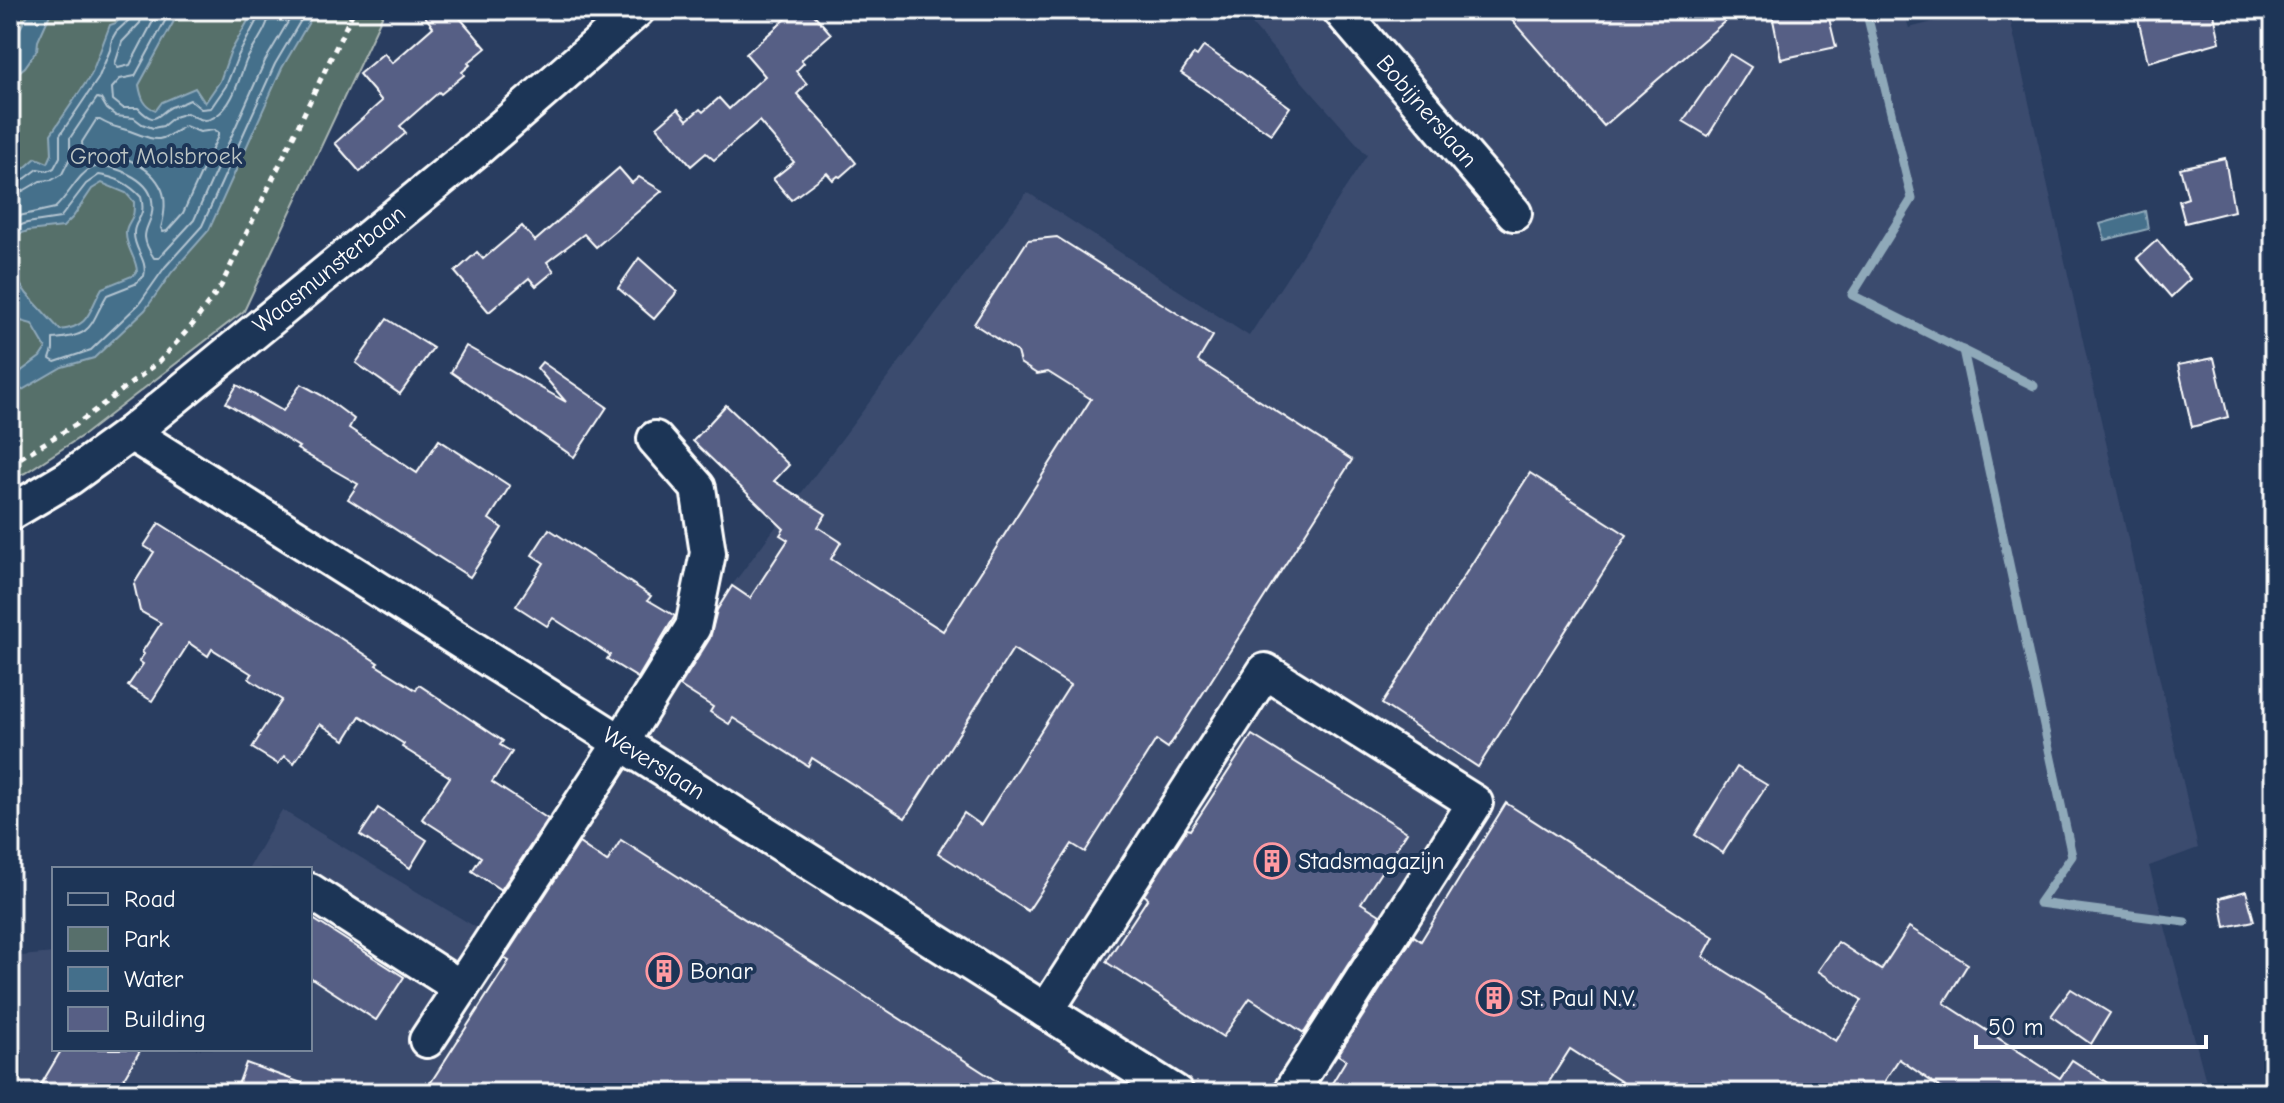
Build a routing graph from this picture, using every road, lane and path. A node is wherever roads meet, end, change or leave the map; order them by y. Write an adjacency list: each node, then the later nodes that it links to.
1 (354, 10): 7 (path)
2 (637, 10): 5 (street, Waasmunsterbaan)
3 (1340, 10): 4 (street, Bobijnerslaan)
4 (1514, 213)
5 (131, 433): 8 (street, Waasmunsterbaan); 9 (street, Weverslaan)
6 (655, 439): 9 (street)
7 (10, 464)
8 (10, 513)
9 (621, 743): 11 (street); 12 (street, Weverslaan)
10 (312, 892): 11 (street)
11 (461, 988): 13 (street)
12 (1046, 1011): 14 (street, Weverslaan); 15 (street)
13 (427, 1040)
14 (1176, 1093)
15 (1290, 1093)

